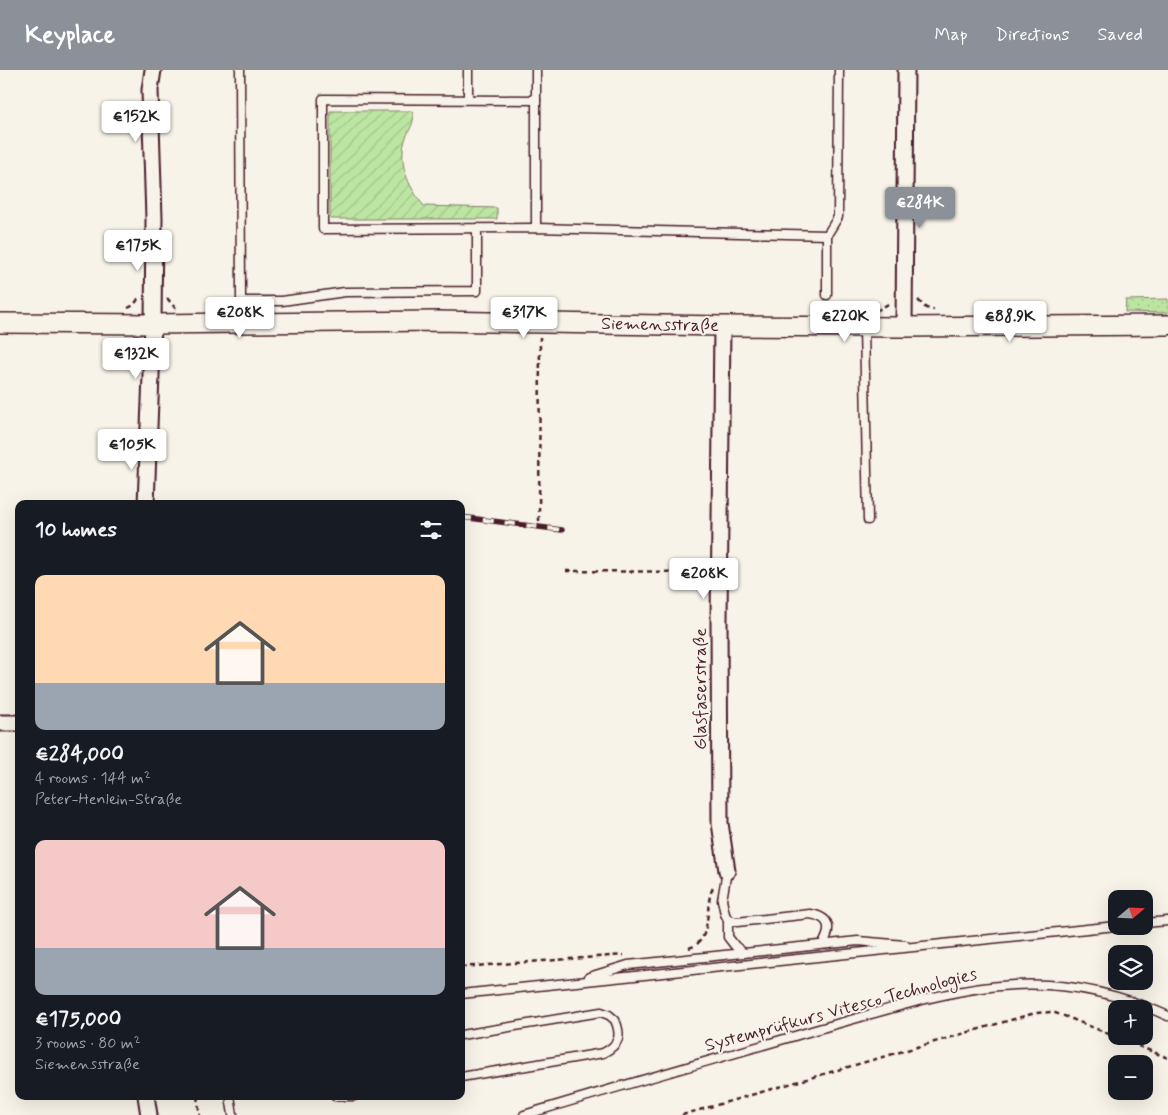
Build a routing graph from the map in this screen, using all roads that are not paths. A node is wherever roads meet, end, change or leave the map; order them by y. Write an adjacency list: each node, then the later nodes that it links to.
1 (153, 70): 14 (street)
2 (240, 70): 9 (lane)
3 (468, 70): 7 (lane)
4 (536, 70): 8 (lane)
5 (839, 70): 11 (lane)
6 (906, 70): 18 (street)
7 (468, 99): 8 (lane); 9 (lane)
8 (536, 100): 10 (lane)
9 (477, 228): 10 (lane)
10 (536, 228): 11 (lane)
11 (827, 235): 12 (lane)
12 (827, 295)
13 (0, 323): 14 (street, Siemensstraße)
14 (153, 324): 16 (street, Siemensstraße); 19 (street)
15 (1168, 324): 18 (street, Siemensstraße)
16 (722, 326): 17 (street, Siemensstraße); 23 (street, Glasfaserstraße)
17 (864, 327): 18 (street, Siemensstraße); 20 (lane)
18 (904, 327)
19 (146, 500)
20 (868, 520)
21 (0, 723): 22 (street)
22 (15, 723)
23 (727, 871): 24 (lane)
24 (728, 920): 28 (lane); 30 (lane)
25 (1168, 921): 26 (lane)
26 (1153, 922)
27 (1108, 927): 29 (lane, Systemprüfkurs Vitesco Technologies)
28 (824, 944): 29 (lane); 30 (lane)
29 (924, 946): 31 (lane, Systemprüfkurs Vitesco Technologies)
30 (744, 953): 31 (lane)
31 (573, 983): 32 (lane, Systemprüfkurs Vitesco Technologies)
32 (465, 994)
33 (1168, 1016): 40 (lane, Systemprüfkurs Vitesco Technologies)
34 (465, 1034): 35 (lane)
35 (465, 1076)
36 (147, 1100): 38 (street)
37 (231, 1100): 39 (lane)
38 (149, 1115)
39 (233, 1115)
40 (524, 1115)

